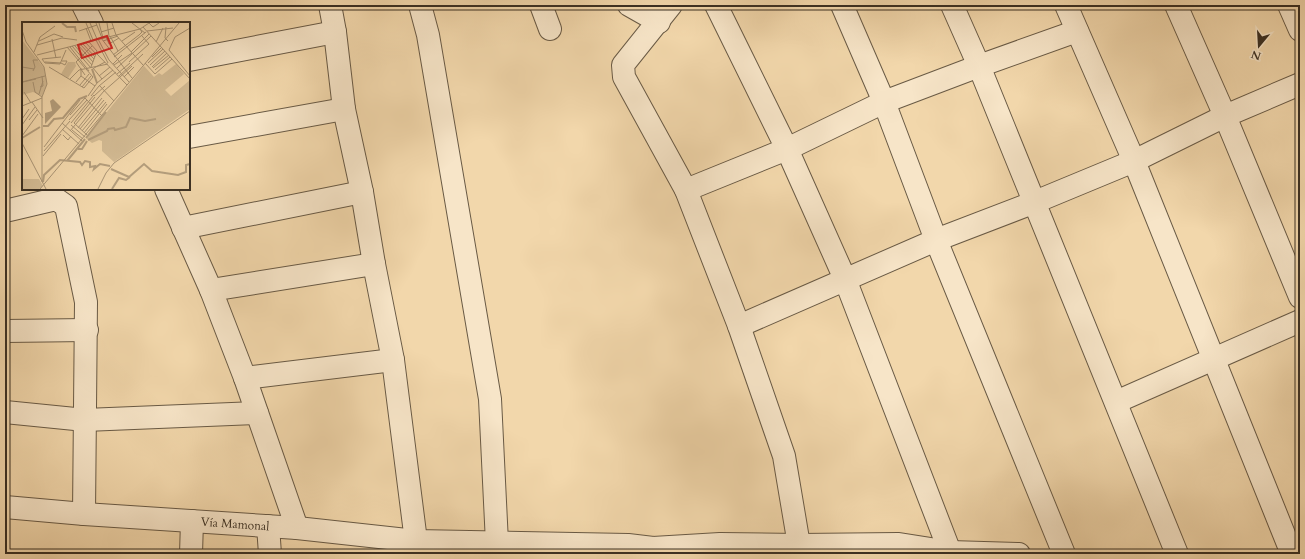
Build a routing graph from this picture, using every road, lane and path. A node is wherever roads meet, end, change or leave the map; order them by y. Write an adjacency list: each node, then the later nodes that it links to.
1 (83, 5): 13 (street)
2 (330, 5): 17 (street)
3 (420, 5): 55 (street)
4 (541, 5): 14 (street)
5 (629, 5): 12 (street)
6 (716, 5): 25 (street)
7 (842, 5): 21 (street)
8 (952, 5): 19 (street)
9 (1066, 5): 16 (street)
10 (1176, 5): 23 (street)
11 (1289, 5): 15 (street)
12 (665, 13): 28 (street)
13 (92, 22)
14 (550, 29)
15 (1300, 30)
16 (1077, 31): 19 (street); 26 (street)
17 (335, 32): 18 (street); 22 (street)
18 (190, 60)
19 (979, 66): 21 (street); 30 (street)
20 (1300, 84): 23 (street)
21 (884, 102): 25 (street); 33 (street)
22 (344, 109): 24 (street); 29 (street)
23 (1225, 116): 26 (street); 37 (street)
24 (190, 137)
25 (787, 149): 28 (street); 35 (street)
26 (1134, 160): 30 (street); 43 (street)
27 (166, 190): 32 (street)
28 (686, 190): 39 (street)
29 (362, 192): 32 (street); 34 (street)
30 (1035, 202): 33 (street); 45 (street)
31 (5, 211): 40 (street)
32 (183, 228): 36 (street)
33 (936, 240): 35 (street); 64 (street)
34 (374, 264): 36 (street); 42 (street)
35 (845, 279): 39 (street); 60 (street)
36 (211, 290): 44 (street)
37 (1300, 297)
38 (1300, 321): 43 (street)
39 (740, 326): 56 (street)
40 (87, 330): 41 (street); 48 (street)
41 (5, 331)
42 (393, 360): 44 (street); 54 (street)
43 (1215, 360): 45 (street); 66 (street)
44 (245, 378): 47 (street)
45 (1116, 402): 65 (street)
46 (5, 412): 48 (street)
47 (257, 413): 48 (street); 53 (street)
48 (84, 420): 50 (street)
49 (5, 507): 50 (street, Vía Mamonal)
50 (84, 514): 51 (street, Vía Mamonal)
51 (192, 521): 52 (street, Vía Mamonal); 61 (street)
52 (268, 526): 53 (street, Vía Mamonal); 62 (street)
53 (297, 528): 54 (street, Vía Mamonal)
54 (416, 541): 57 (street, Vía Mamonal)
55 (497, 543): 57 (street, Vía Mamonal); 59 (street, Vía Mamonal)
56 (799, 546): 58 (street, Vía Mamonal); 60 (street, Vía Mamonal)
57 (469, 548)
58 (720, 549): 59 (street, Vía Mamonal)
59 (628, 550)
60 (950, 552): 63 (street, Vía Mamonal)
61 (190, 554)
62 (270, 554)
63 (1019, 554)
64 (1064, 554)
65 (1178, 554)
66 (1292, 554)

